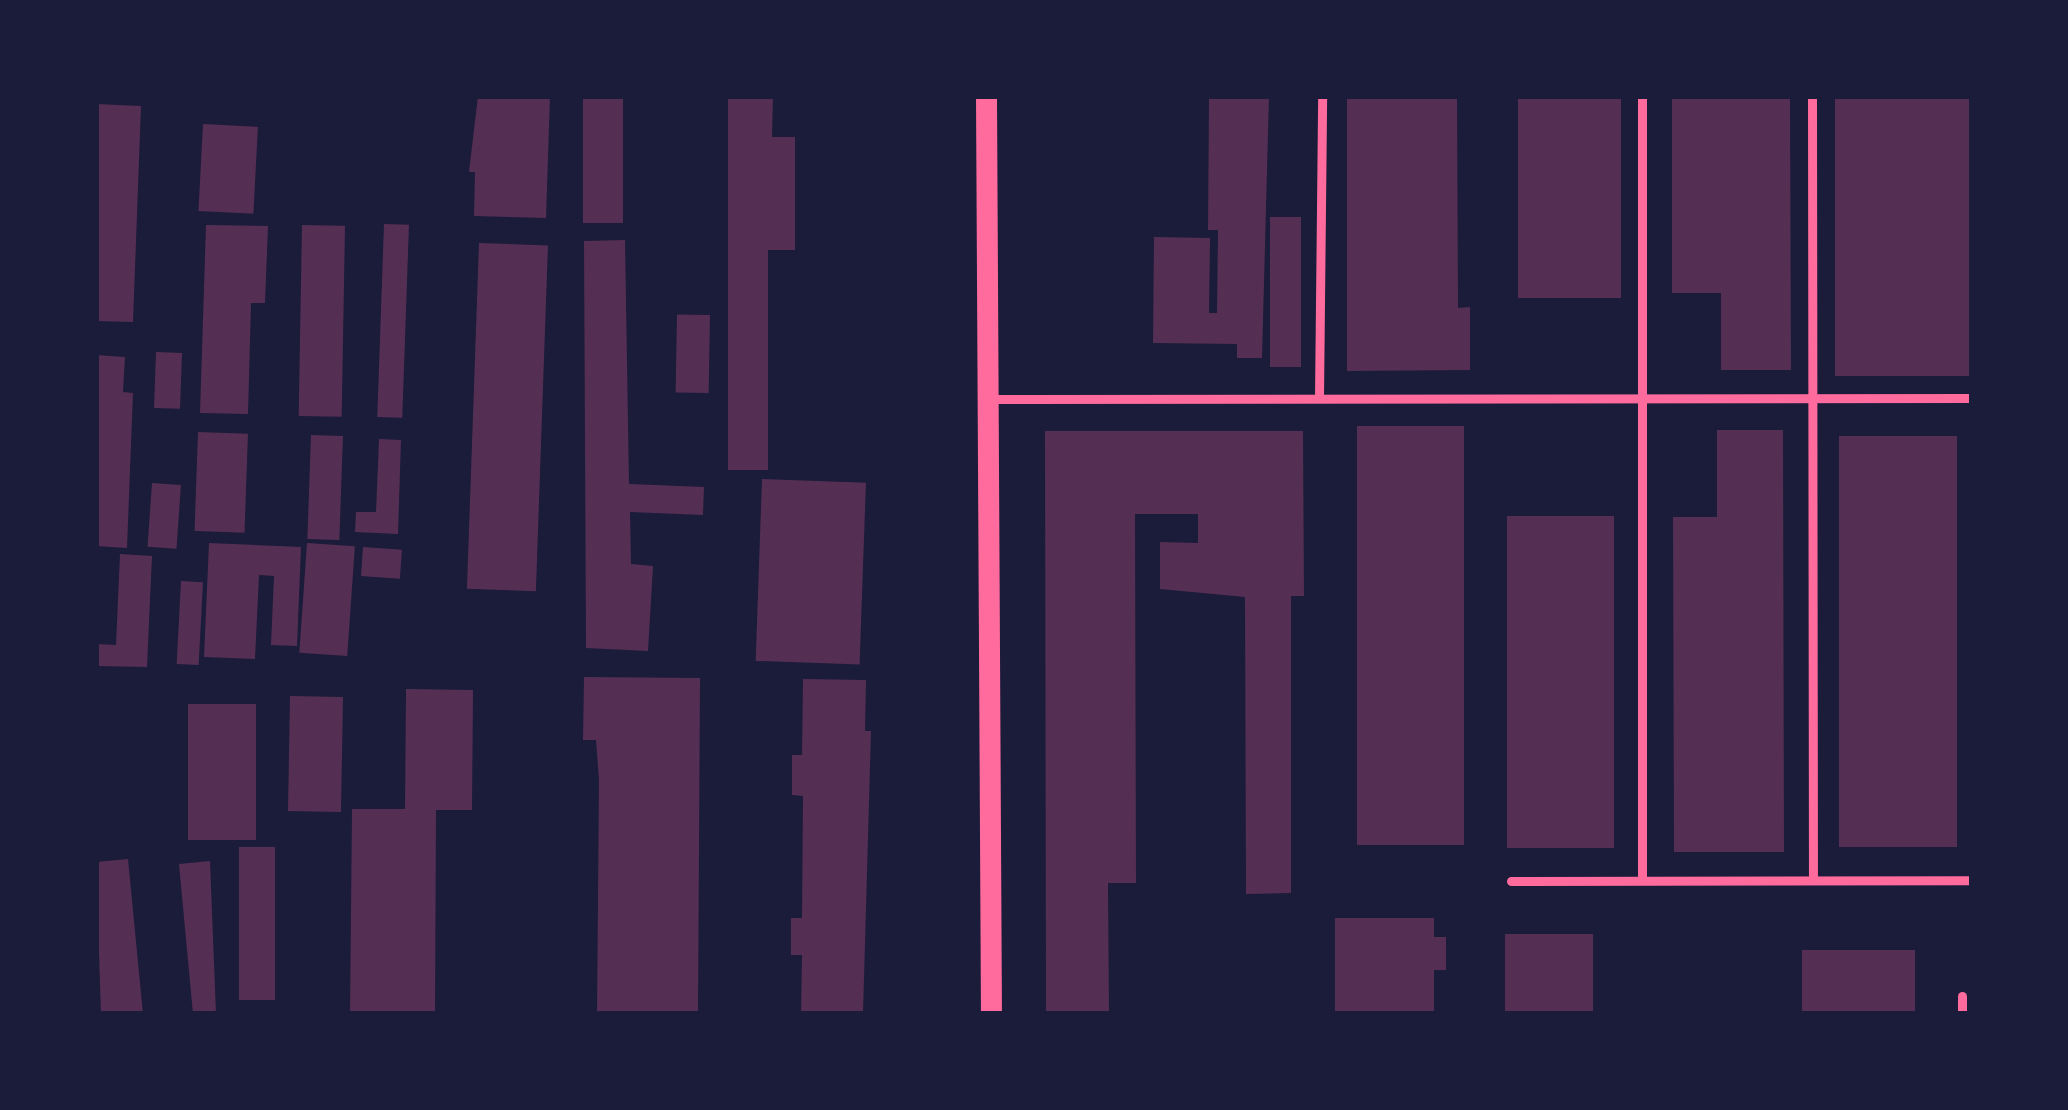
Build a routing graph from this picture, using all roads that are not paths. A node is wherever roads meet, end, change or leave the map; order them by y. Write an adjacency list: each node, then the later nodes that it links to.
1 (986, 96): 9 (street)
2 (1322, 96): 5 (lane)
3 (1642, 96): 6 (lane)
4 (1812, 96): 7 (lane)
5 (1319, 398): 6 (lane); 9 (lane)
6 (1642, 398): 7 (lane); 10 (lane)
7 (1813, 398): 8 (lane); 11 (lane)
8 (1972, 398)
9 (988, 399): 15 (street)
10 (1642, 880): 11 (lane); 13 (lane)
11 (1813, 880): 12 (lane)
12 (1972, 880)
13 (1511, 881)
14 (1962, 996): 16 (lane)
15 (991, 1014)
16 (1962, 1014)

